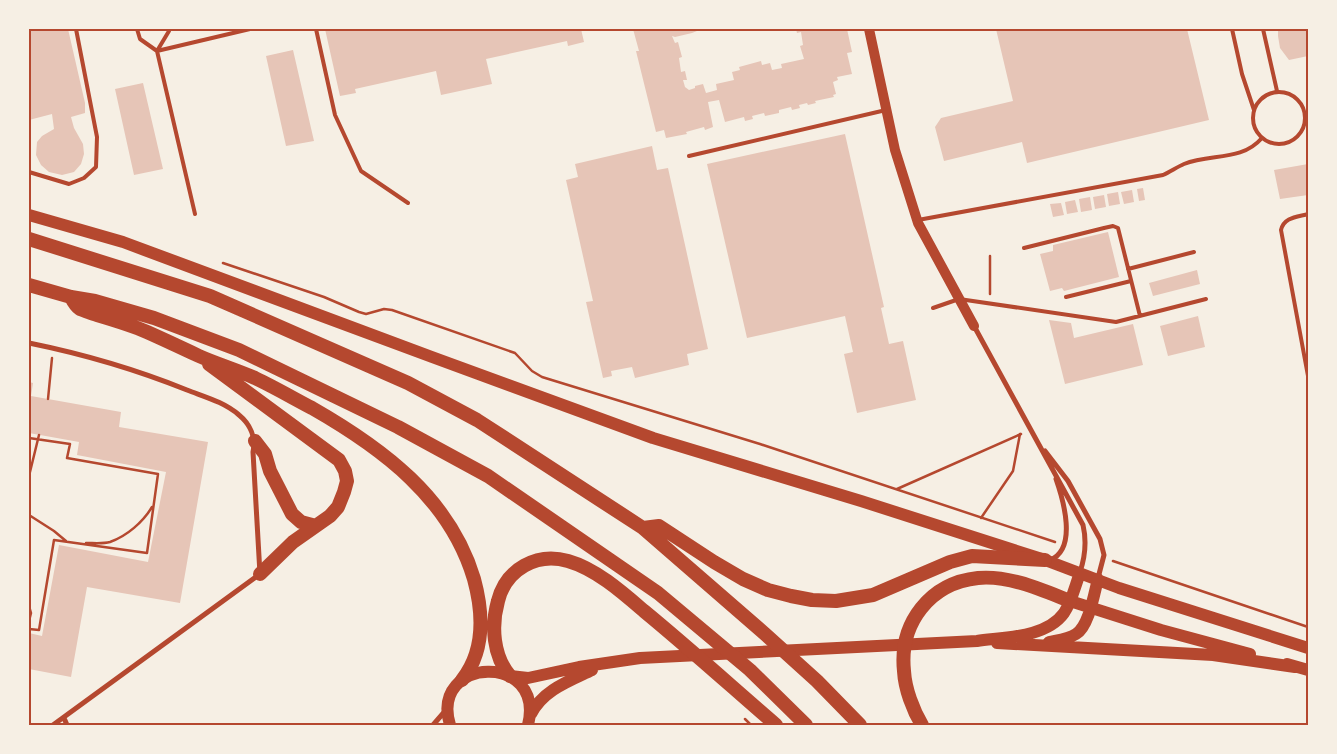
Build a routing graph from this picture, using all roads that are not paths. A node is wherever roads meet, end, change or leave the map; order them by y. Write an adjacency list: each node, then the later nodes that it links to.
1 (76, 29): 16 (lane)
2 (137, 29): 9 (lane)
3 (169, 29): 9 (lane)
4 (250, 29): 9 (lane)
5 (316, 29): 17 (lane)
6 (869, 29): 11 (main road)
7 (1232, 29): 12 (lane)
8 (1263, 29): 10 (lane)
9 (158, 51): 18 (lane)
10 (1277, 91): 12 (lane); 13 (lane)
11 (886, 110): 15 (lane); 21 (main road)
12 (1254, 110): 14 (lane)
13 (1307, 125): 14 (lane)
14 (1262, 138): 21 (lane)
15 (689, 156)
16 (29, 172)
17 (408, 203)
18 (195, 214)
19 (1308, 214): 37 (lane)
20 (29, 215): 43 (main road)
21 (917, 220): 30 (main road)
22 (29, 239): 42 (highway)
23 (1024, 248): 25 (lane)
24 (1194, 252): 25 (lane)
25 (1128, 269): 26 (lane)
26 (1131, 281): 29 (lane); 33 (lane)
27 (29, 285): 28 (highway)
28 (71, 297): 36 (highway); 65 (highway)
29 (1066, 297)
30 (959, 298): 32 (lane); 33 (lane); 34 (main road)
31 (1206, 299): 33 (lane)
32 (933, 308)
33 (1140, 316)
34 (974, 326): 38 (street)
35 (29, 343): 39 (street)
36 (201, 357): 41 (highway); 56 (highway)
37 (1308, 376)
38 (1036, 438): 40 (street); 46 (street)
39 (255, 441): 41 (highway); 45 (street)
40 (1049, 462): 43 (street); 44 (street)
41 (316, 526): 45 (highway)
42 (643, 528): 43 (highway); 66 (highway)
43 (1045, 560): 44 (main road)
44 (1080, 573): 46 (main road); 47 (main road)
45 (260, 574): 58 (street)
46 (1098, 579): 48 (main road); 51 (main road)
47 (1070, 601): 48 (main road); 49 (main road); 67 (highway)
48 (1090, 607): 50 (main road); 53 (main road)
49 (977, 641): 50 (main road); 52 (main road)
50 (1022, 645): 53 (main road)
51 (1308, 648)
52 (603, 664): 55 (main road); 59 (main road)
53 (1295, 667): 54 (main road)
54 (1308, 670)
55 (510, 676): 56 (main road); 59 (main road); 64 (highway)
56 (462, 680): 57 (main road)
57 (448, 706): 62 (street); 63 (main road)
58 (64, 718): 60 (street); 61 (street)
59 (530, 720)
60 (53, 725)
61 (67, 725)
62 (433, 725)
63 (450, 725)
64 (776, 725)
65 (806, 725)
66 (860, 725)
67 (922, 725)

